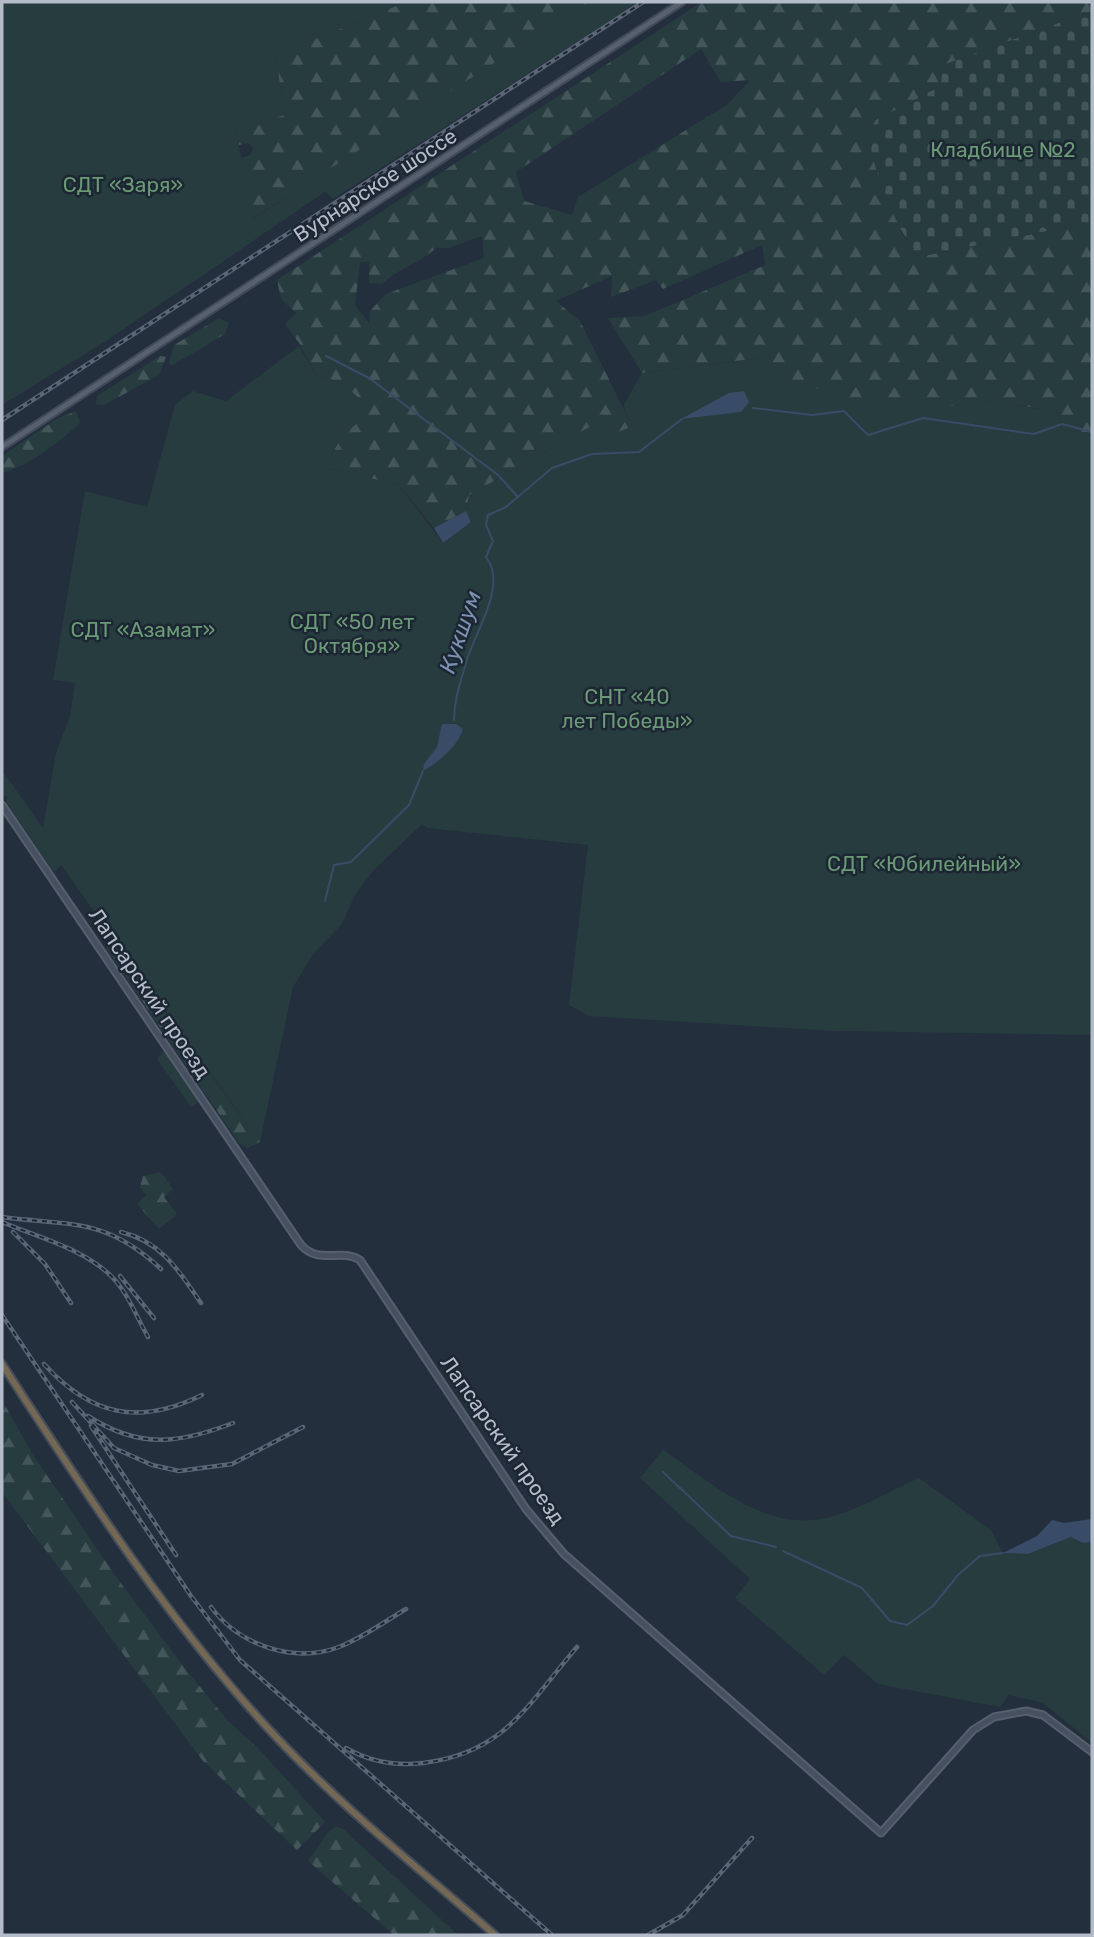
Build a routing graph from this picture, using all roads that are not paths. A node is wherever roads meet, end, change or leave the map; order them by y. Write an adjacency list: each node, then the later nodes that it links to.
1 (682, 2): 2 (main road, Вурнарское шоссе)
2 (2, 447)
3 (2, 805): 5 (street, Лапсарский проезд)
4 (2, 1364): 6 (highway)
5 (1092, 1752)
6 (495, 1935)

